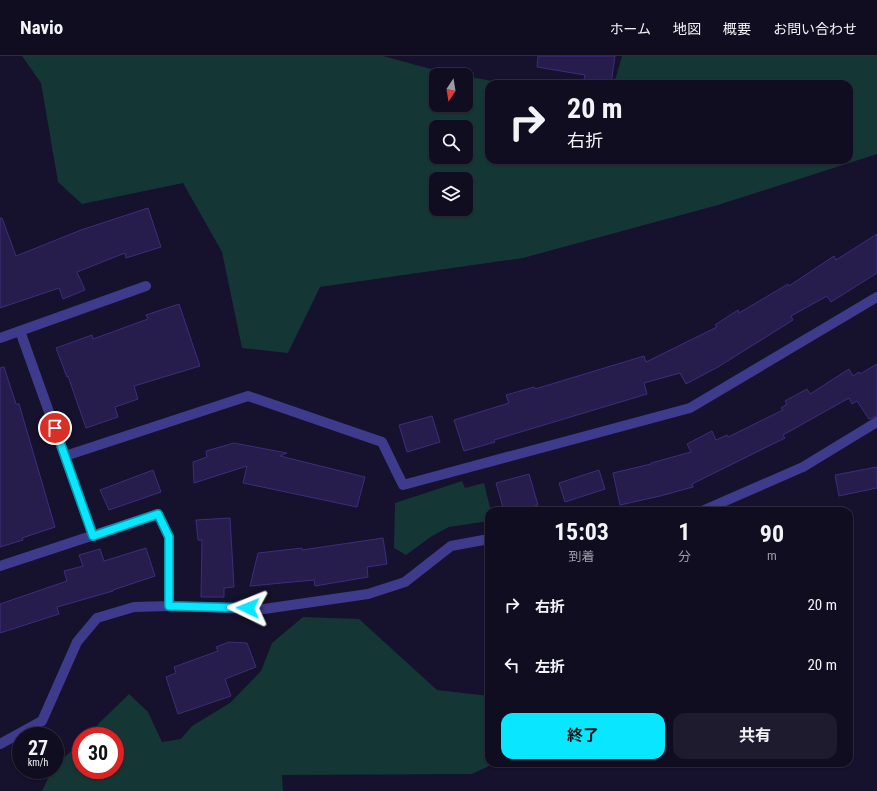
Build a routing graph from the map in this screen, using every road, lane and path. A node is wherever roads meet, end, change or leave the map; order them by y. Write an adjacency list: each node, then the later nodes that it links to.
1 (146, 286): 3 (street)
2 (877, 298): 6 (street)
3 (20, 331): 4 (street); 6 (street)
4 (0, 338)
5 (877, 422): 7 (street)
6 (65, 456): 8 (street)
7 (711, 507)
8 (93, 536): 10 (street); 11 (street)
9 (485, 540): 11 (street)
10 (0, 566)
11 (169, 606): 12 (street)
12 (0, 744)

